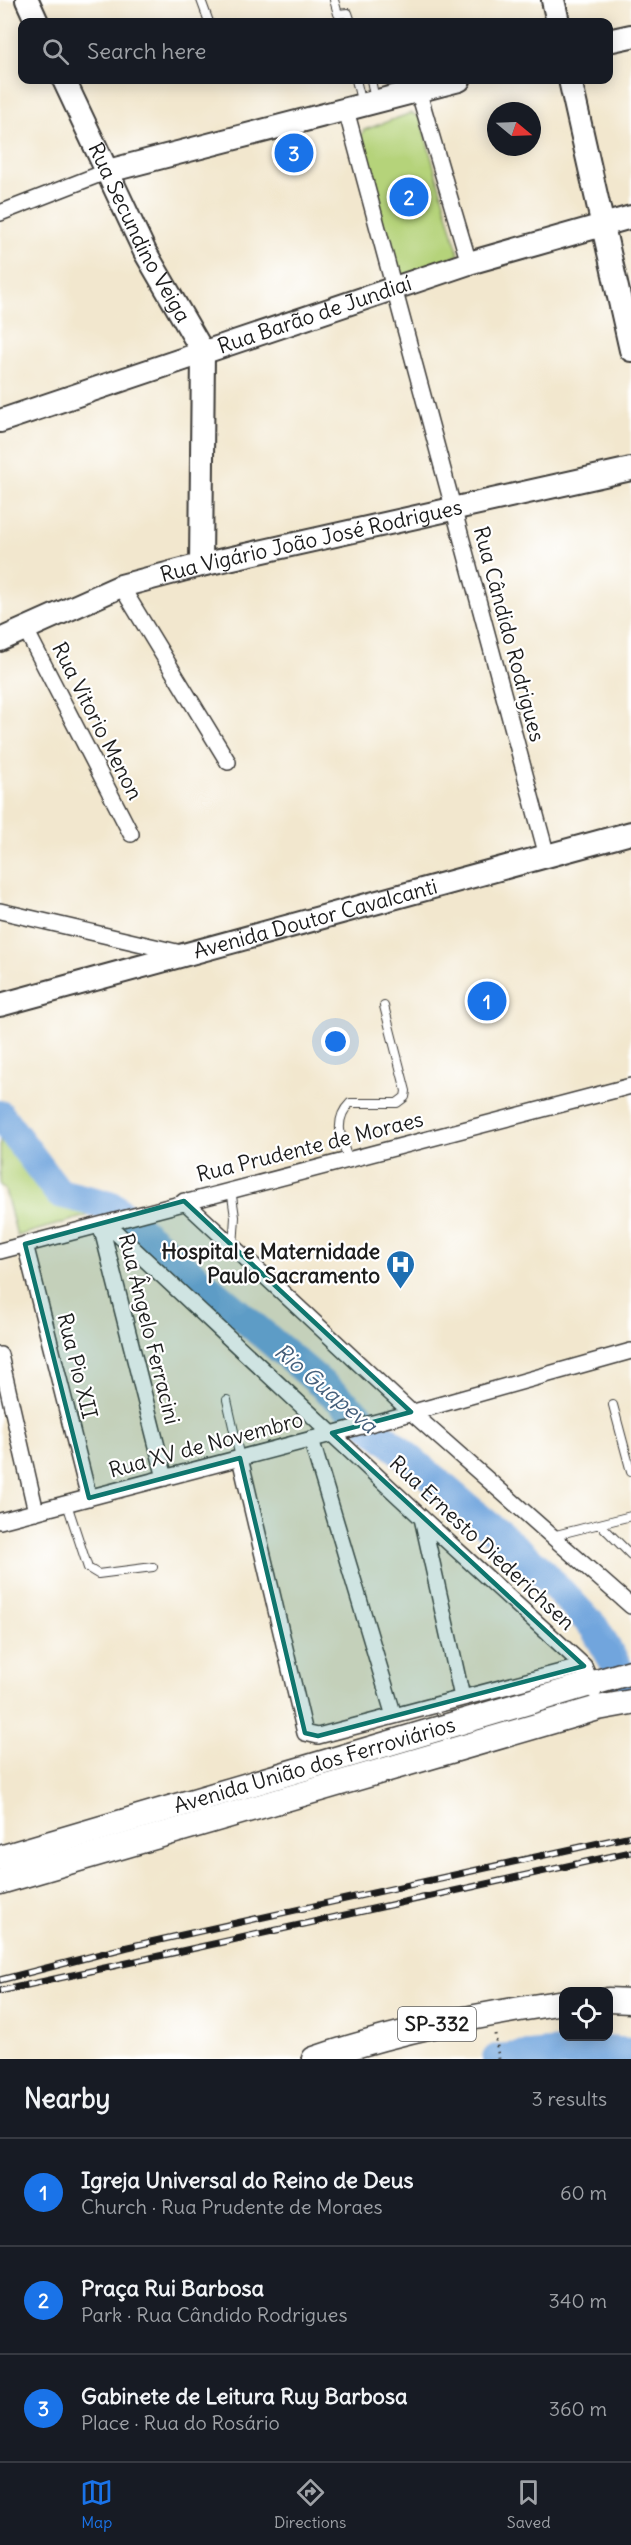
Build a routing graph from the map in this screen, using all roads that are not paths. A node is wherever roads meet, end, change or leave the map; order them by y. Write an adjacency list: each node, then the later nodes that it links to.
1 (27, 0): 5 (street)
2 (201, 0): 6 (lane)
3 (334, 0): 7 (lane)
4 (553, 0): 8 (street)
5 (35, 18)
6 (208, 18)
7 (350, 18)
8 (557, 18)
9 (631, 36): 10 (street)
10 (613, 40)
11 (66, 84): 18 (street, Rua Secundino Veiga)
12 (357, 84): 17 (lane)
13 (369, 84): 17 (lane)
14 (443, 84): 16 (street)
15 (571, 84): 21 (street)
16 (418, 90): 17 (street); 22 (street)
17 (361, 106): 18 (street); 23 (street, Rua Cândido Rodrigues)
18 (108, 171): 19 (street); 25 (street, Rua Secundino Veiga)
19 (0, 213)
20 (631, 217): 21 (street, Rua Barão de Jundiaí)
21 (601, 225): 22 (street, Rua Barão de Jundiaí); 24 (street)
22 (469, 264): 23 (street, Rua Barão de Jundiaí)
23 (394, 288): 25 (street, Rua Barão de Jundiaí); 28 (street, Rua Cândido Rodrigues)
24 (631, 350)
25 (203, 352): 26 (street, Rua Barão de Jundiaí); 29 (street)
26 (0, 421)
27 (631, 469): 28 (street, Rua Vigário João José Rodrigues)
28 (454, 508): 29 (street, Rua Vigário João José Rodrigues); 36 (street, Rua Cândido Rodrigues)
29 (201, 565): 30 (street, Rua Vigário João José Rodrigues)
30 (121, 586): 31 (street, Rua Vigário João José Rodrigues); 33 (street)
31 (25, 628): 32 (street, Rua Vigário João José Rodrigues); 35 (street, Rua Vitorio Menon)
32 (0, 640)
33 (228, 762)
34 (631, 833): 36 (street, Avenida Doutor Cavalcanti)
35 (131, 834)
36 (548, 856): 38 (street, Avenida Doutor Cavalcanti)
37 (0, 911): 38 (street)
38 (187, 955): 39 (street, Avenida Doutor Cavalcanti)
39 (0, 1005)
40 (384, 1006): 42 (lane)
41 (631, 1086): 42 (street, Rua Prudente de Moraes)
42 (348, 1159): 43 (street, Rua Prudente de Moraes)
43 (231, 1189): 44 (street, Rua Prudente de Moraes); 47 (lane)
44 (184, 1201): 45 (street, Rua Prudente de Moraes); 47 (street)
45 (110, 1223): 46 (street, Rua Prudente de Moraes); 54 (street, Rua Ernesto Diederichsen); 59 (street, Rua Ângelo Ferracini)
46 (25, 1244): 48 (street, Rua Prudente de Moraes); 60 (street, Rua Pio XII)
47 (233, 1246): 53 (street)
48 (0, 1251)
49 (631, 1351): 53 (street, Rua XV de Novembro)
50 (0, 1355): 62 (street)
51 (227, 1400): 57 (lane)
52 (613, 1405): 56 (lane)
53 (404, 1414): 54 (street, Rua XV de Novembro); 67 (street)
54 (333, 1433): 55 (street, Rua XV de Novembro); 64 (street, Rua Ernesto Diederichsen)
55 (311, 1439): 57 (street, Rua XV de Novembro); 75 (street)
56 (628, 1446): 58 (lane)
57 (240, 1458): 59 (street, Rua XV de Novembro); 75 (street)
58 (631, 1472)
59 (165, 1478): 60 (street, Rua XV de Novembro)
60 (89, 1498): 61 (street, Rua XV de Novembro)
61 (68, 1504): 62 (street, Rua XV de Novembro); 69 (lane)
62 (36, 1512): 65 (street, Rua XV de Novembro)
63 (631, 1516): 66 (lane)
64 (422, 1518): 72 (street, Rua Ernesto Diederichsen); 73 (street)
65 (0, 1521)
66 (601, 1525): 67 (lane); 68 (lane)
67 (552, 1536): 70 (street)
68 (631, 1555)
69 (153, 1567)
70 (631, 1606)
71 (631, 1672): 72 (main road, Avenida União dos Ferroviários)
72 (590, 1678): 73 (street); 74 (street); 76 (main road, Avenida União dos Ferroviários)
73 (462, 1697): 75 (street)
74 (617, 1705): 77 (main road, Avenida União dos Ferroviários)
75 (394, 1716)
76 (0, 1858)
77 (0, 1882)
78 (613, 2000): 79 (main road)
79 (631, 2001)
80 (559, 2003): 81 (main road, SP-332)
81 (314, 2059)

